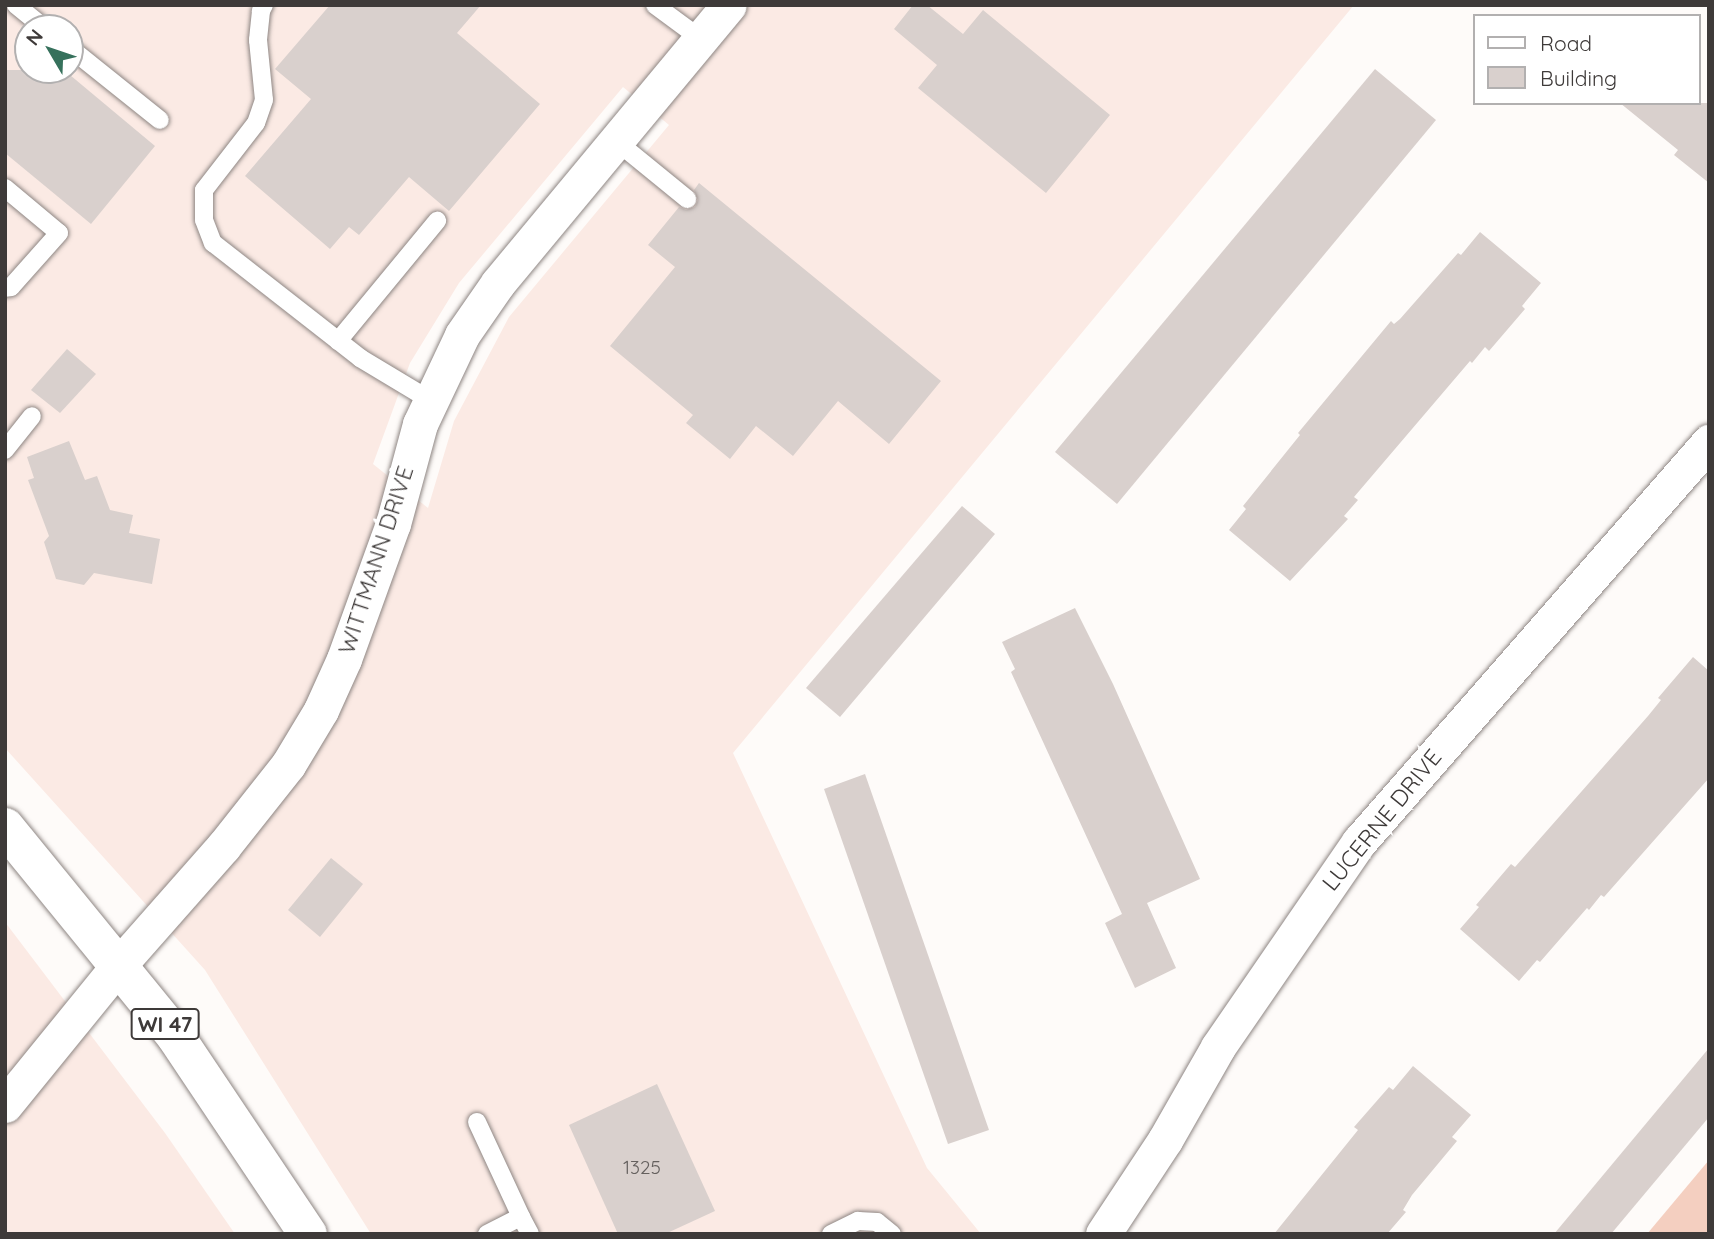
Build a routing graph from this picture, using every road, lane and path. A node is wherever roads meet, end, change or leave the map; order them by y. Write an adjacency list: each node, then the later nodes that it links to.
1 (264, 5): 12 (lane)
2 (655, 5): 4 (lane)
3 (729, 5): 4 (street, WITTMANN DRIVE)
4 (701, 39): 7 (street, WITTMANN DRIVE)
5 (84, 59): 6 (lane)
6 (160, 120)
7 (616, 141): 9 (lane); 13 (street, WITTMANN DRIVE)
8 (5, 188): 11 (lane)
9 (687, 199)
10 (437, 221): 12 (lane)
11 (5, 288)
12 (338, 341): 13 (lane)
13 (430, 400): 18 (street, WITTMANN DRIVE)
14 (32, 416): 16 (lane)
15 (1709, 442): 27 (street, LUCERNE DRIVE)
16 (5, 450)
17 (5, 827): 18 (main road, WI 47)
18 (118, 966): 19 (street, WITTMANN DRIVE); 22 (main road, WI 47)
19 (5, 1105)
20 (477, 1122): 21 (lane)
21 (522, 1217): 23 (lane); 24 (lane)
22 (308, 1234)
23 (487, 1234)
24 (530, 1234)
25 (831, 1234): 26 (lane)
26 (892, 1234)
27 (1103, 1234)

